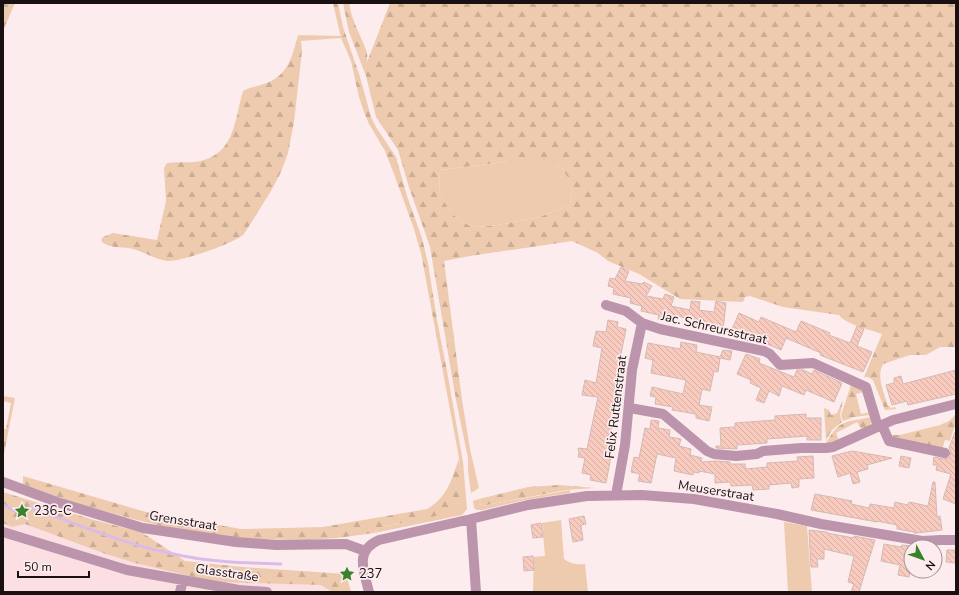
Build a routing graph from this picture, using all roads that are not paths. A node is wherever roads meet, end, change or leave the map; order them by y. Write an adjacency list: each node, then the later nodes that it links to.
1 (606, 305): 2 (street, Jac. Schreursstraat)
2 (642, 323): 4 (street, Felix Ruttenstraat); 5 (street, Jac. Schreursstraat)
3 (956, 404): 5 (street)
4 (630, 408): 5 (street); 8 (street, Felix Ruttenstraat)
5 (880, 426): 6 (street, Jac. Schreursstraat)
6 (945, 453)
7 (3, 482): 12 (street, Grensstraat)
8 (616, 495): 9 (street, Meuserstraat); 11 (street, Meuserstraat)
9 (471, 519): 12 (street); 17 (street)
10 (3, 532): 13 (street, Glasstraße)
11 (956, 540)
12 (365, 551): 16 (street)
13 (183, 580): 14 (street, Glasstraße); 15 (street, Glasstraße)
14 (180, 592)
15 (267, 592)
16 (369, 592)
17 (476, 592)

